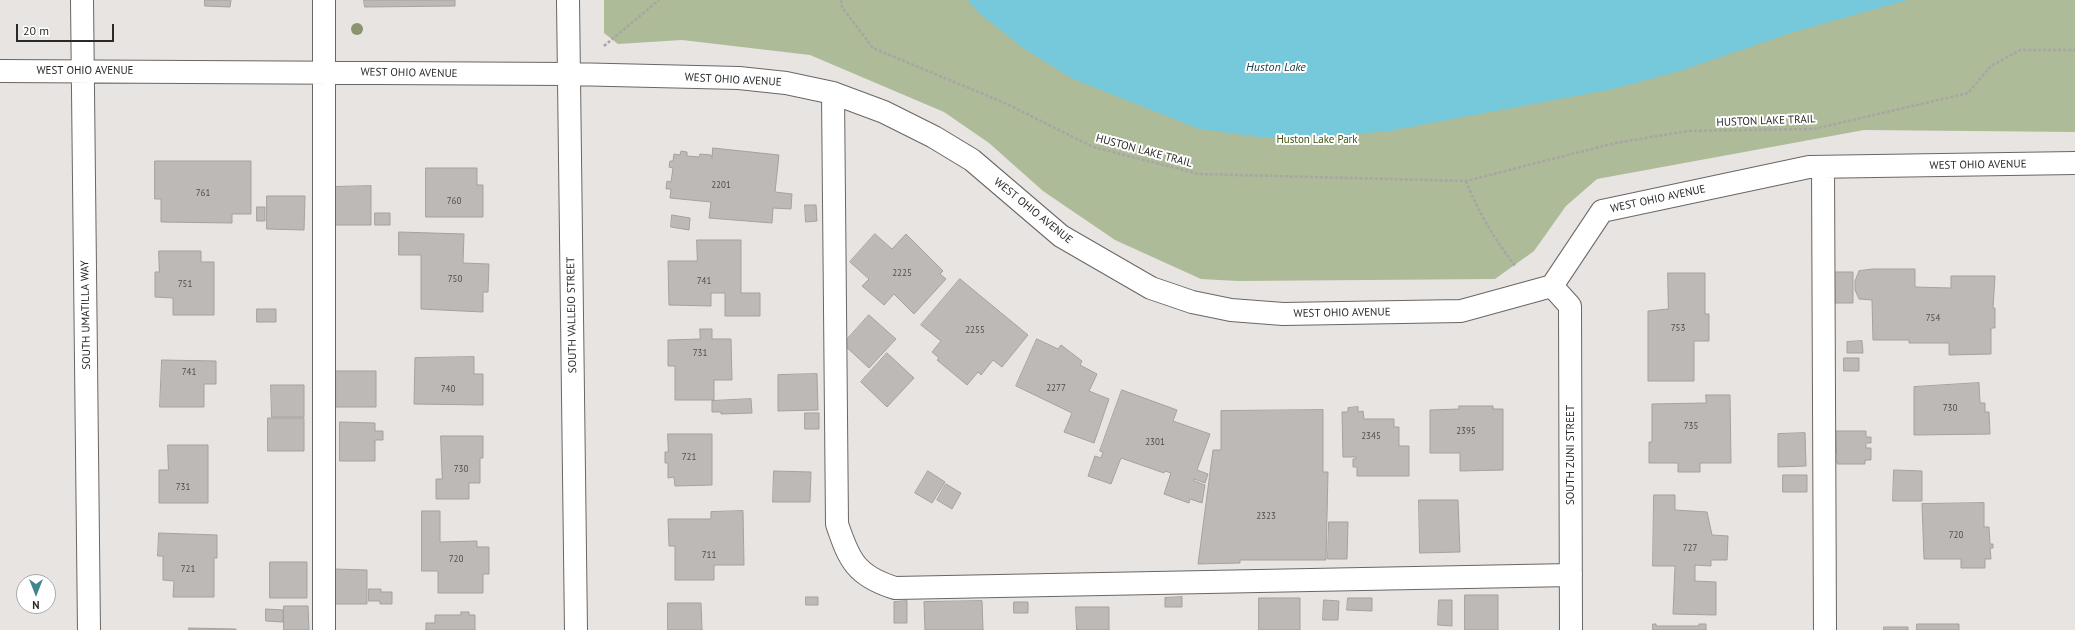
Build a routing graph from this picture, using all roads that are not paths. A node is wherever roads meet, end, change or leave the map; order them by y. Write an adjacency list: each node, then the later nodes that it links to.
1 (82, 0): 4 (street, SOUTH UMATILLA WAY)
2 (324, 0): 6 (street)
3 (568, 0): 7 (street, SOUTH VALLEJO STREET)
4 (83, 70): 5 (street, WEST OHIO AVENUE); 6 (street, WEST OHIO AVENUE); 13 (street, SOUTH UMATILLA WAY)
5 (0, 71)
6 (323, 72): 7 (street, WEST OHIO AVENUE); 14 (street)
7 (569, 74): 8 (street, WEST OHIO AVENUE); 15 (street, SOUTH VALLEJO STREET)
8 (833, 93): 11 (street, WEST OHIO AVENUE); 12 (street)
9 (2075, 163): 10 (street, WEST OHIO AVENUE)
10 (1823, 167): 11 (street, WEST OHIO AVENUE); 17 (street)
11 (1552, 286): 12 (street, SOUTH ZUNI STREET)
12 (1571, 575): 16 (street, SOUTH ZUNI STREET)
13 (89, 630)
14 (324, 630)
15 (576, 630)
16 (1571, 630)
17 (1825, 630)

